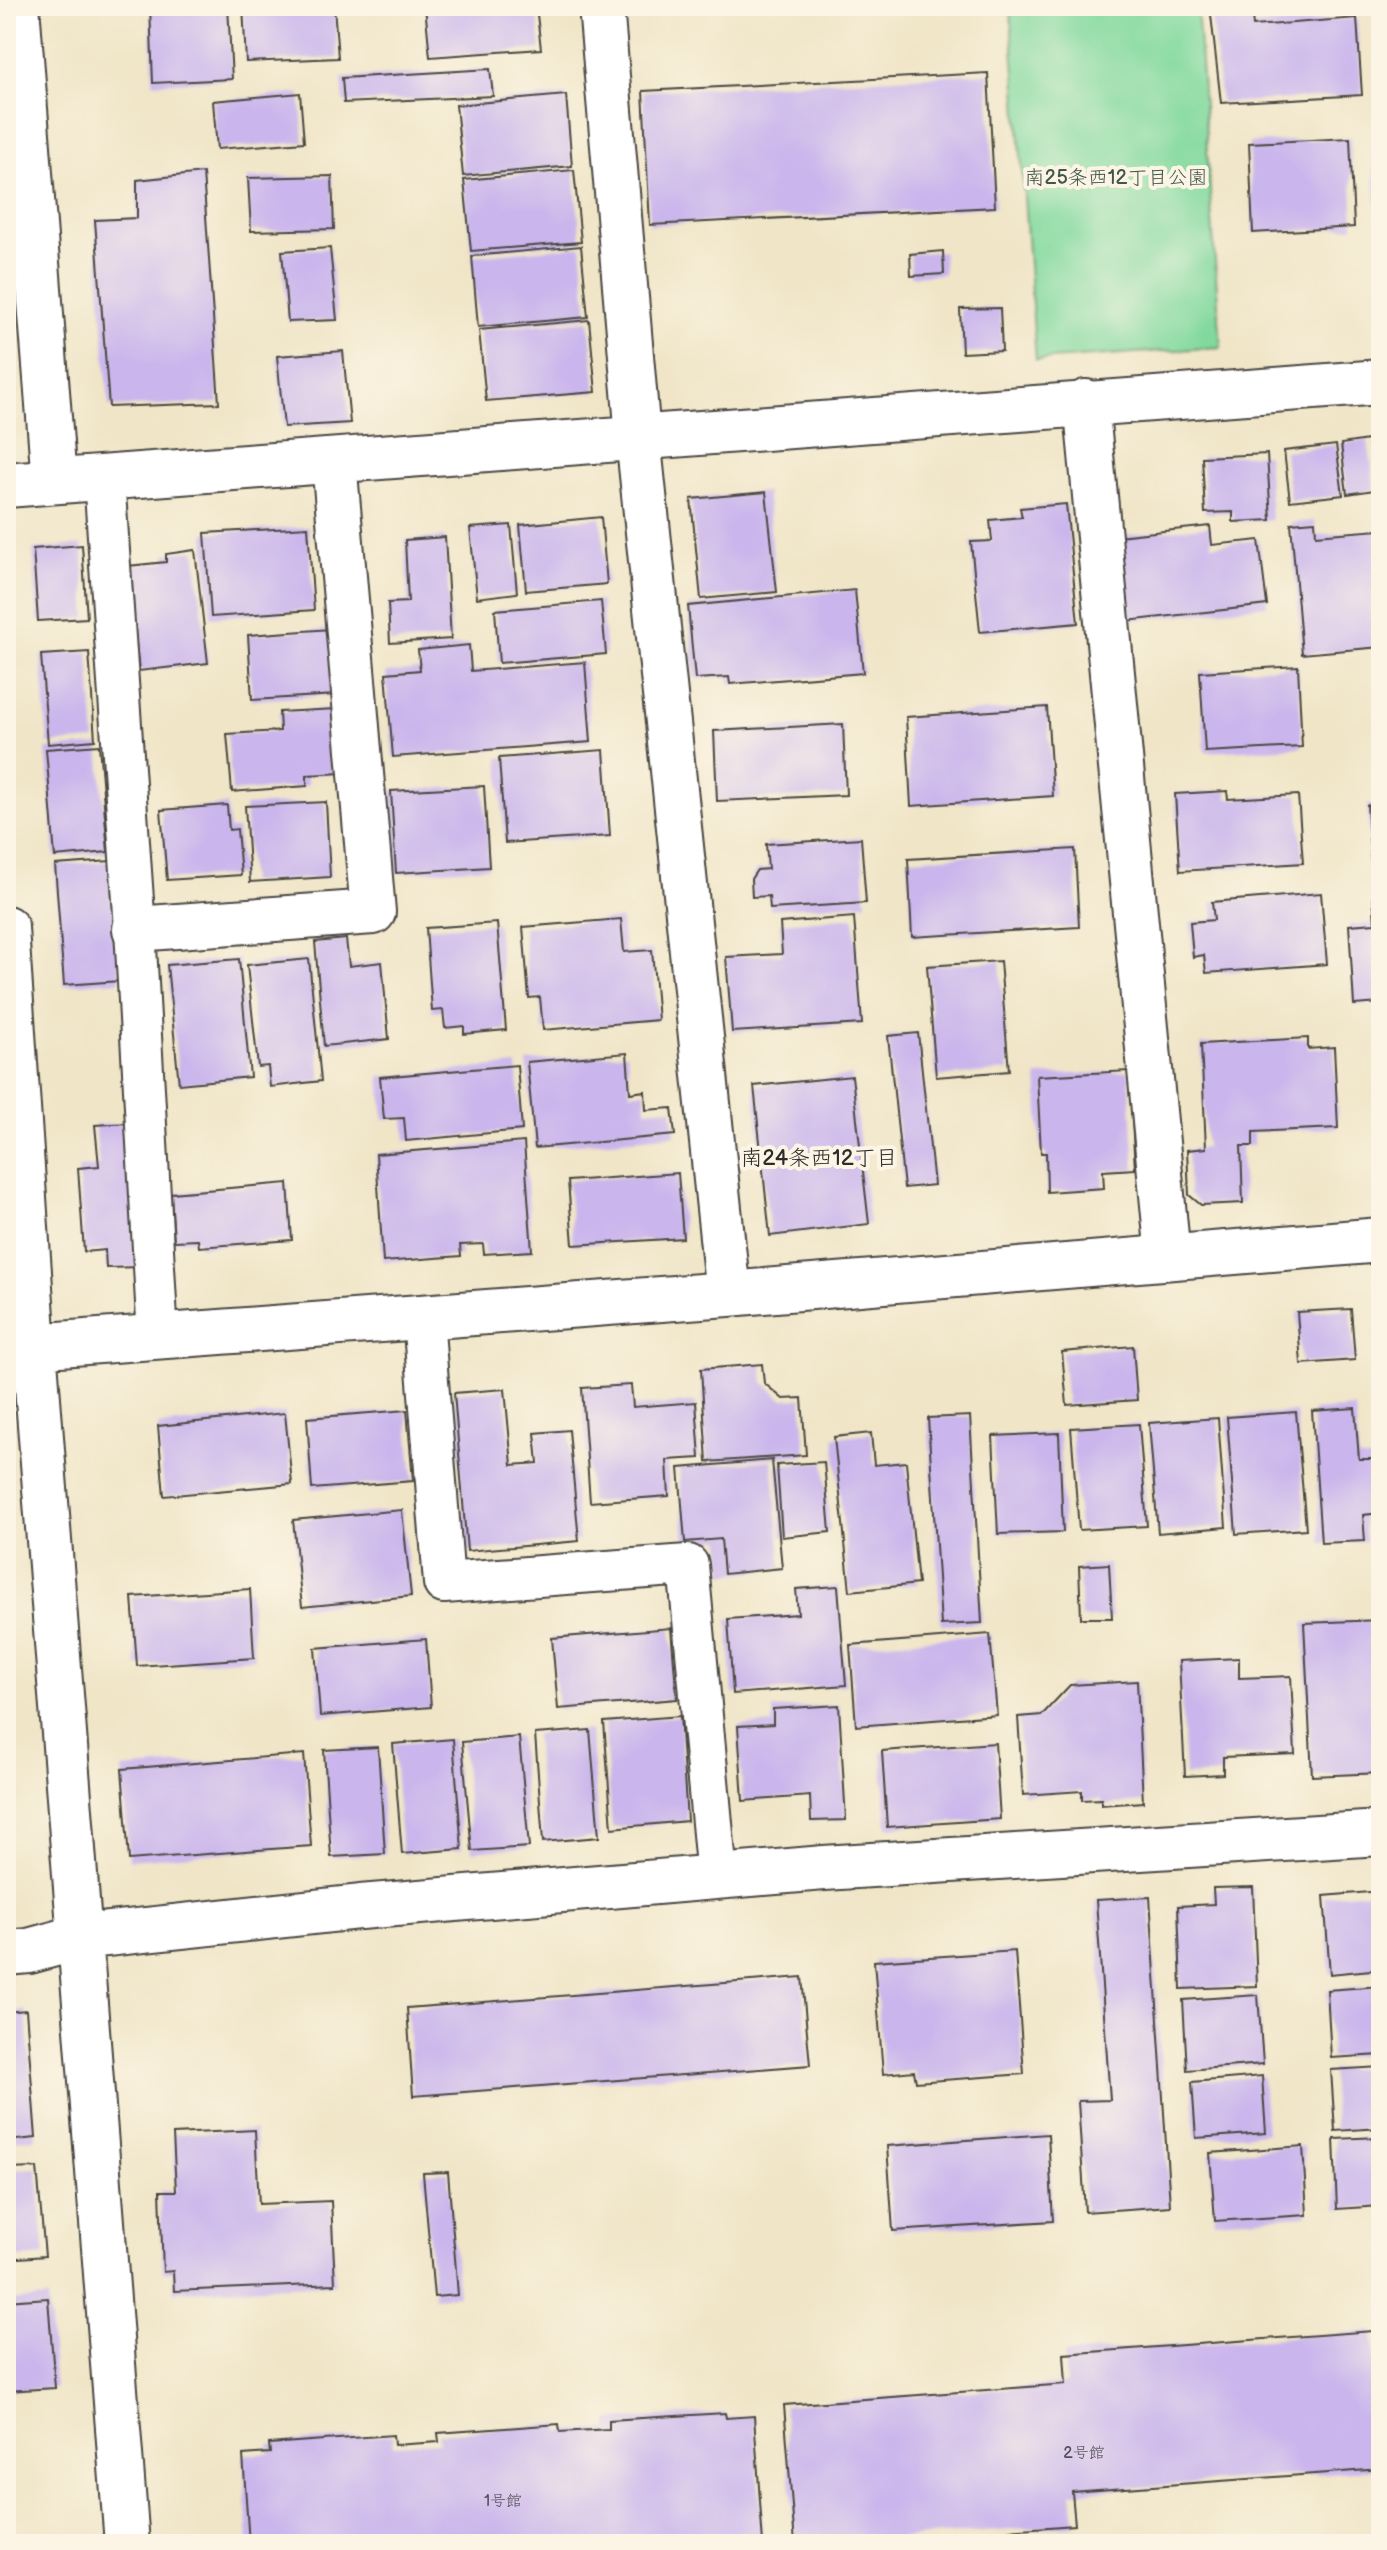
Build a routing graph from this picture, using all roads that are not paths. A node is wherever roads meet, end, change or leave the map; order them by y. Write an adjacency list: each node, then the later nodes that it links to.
1 (17, 6): 8 (street)
2 (601, 6): 5 (street)
3 (1381, 382): 4 (street)
4 (1086, 402): 5 (street); 13 (street)
5 (638, 437): 6 (street); 14 (street)
6 (334, 461): 7 (street); 11 (street)
7 (104, 478): 8 (street); 11 (lane)
8 (54, 481): 9 (street)
9 (6, 485)
10 (6, 928): 17 (street)
11 (135, 929): 16 (lane)
12 (1381, 1240): 13 (street)
13 (1168, 1257): 14 (street)
14 (728, 1294): 15 (street)
15 (423, 1318): 16 (street); 19 (lane)
16 (158, 1338): 17 (street)
17 (20, 1348): 20 (street)
18 (1381, 1833): 19 (street)
19 (717, 1877): 20 (street)
20 (80, 1937): 21 (street); 22 (street)
21 (6, 1953)
22 (127, 2544)

